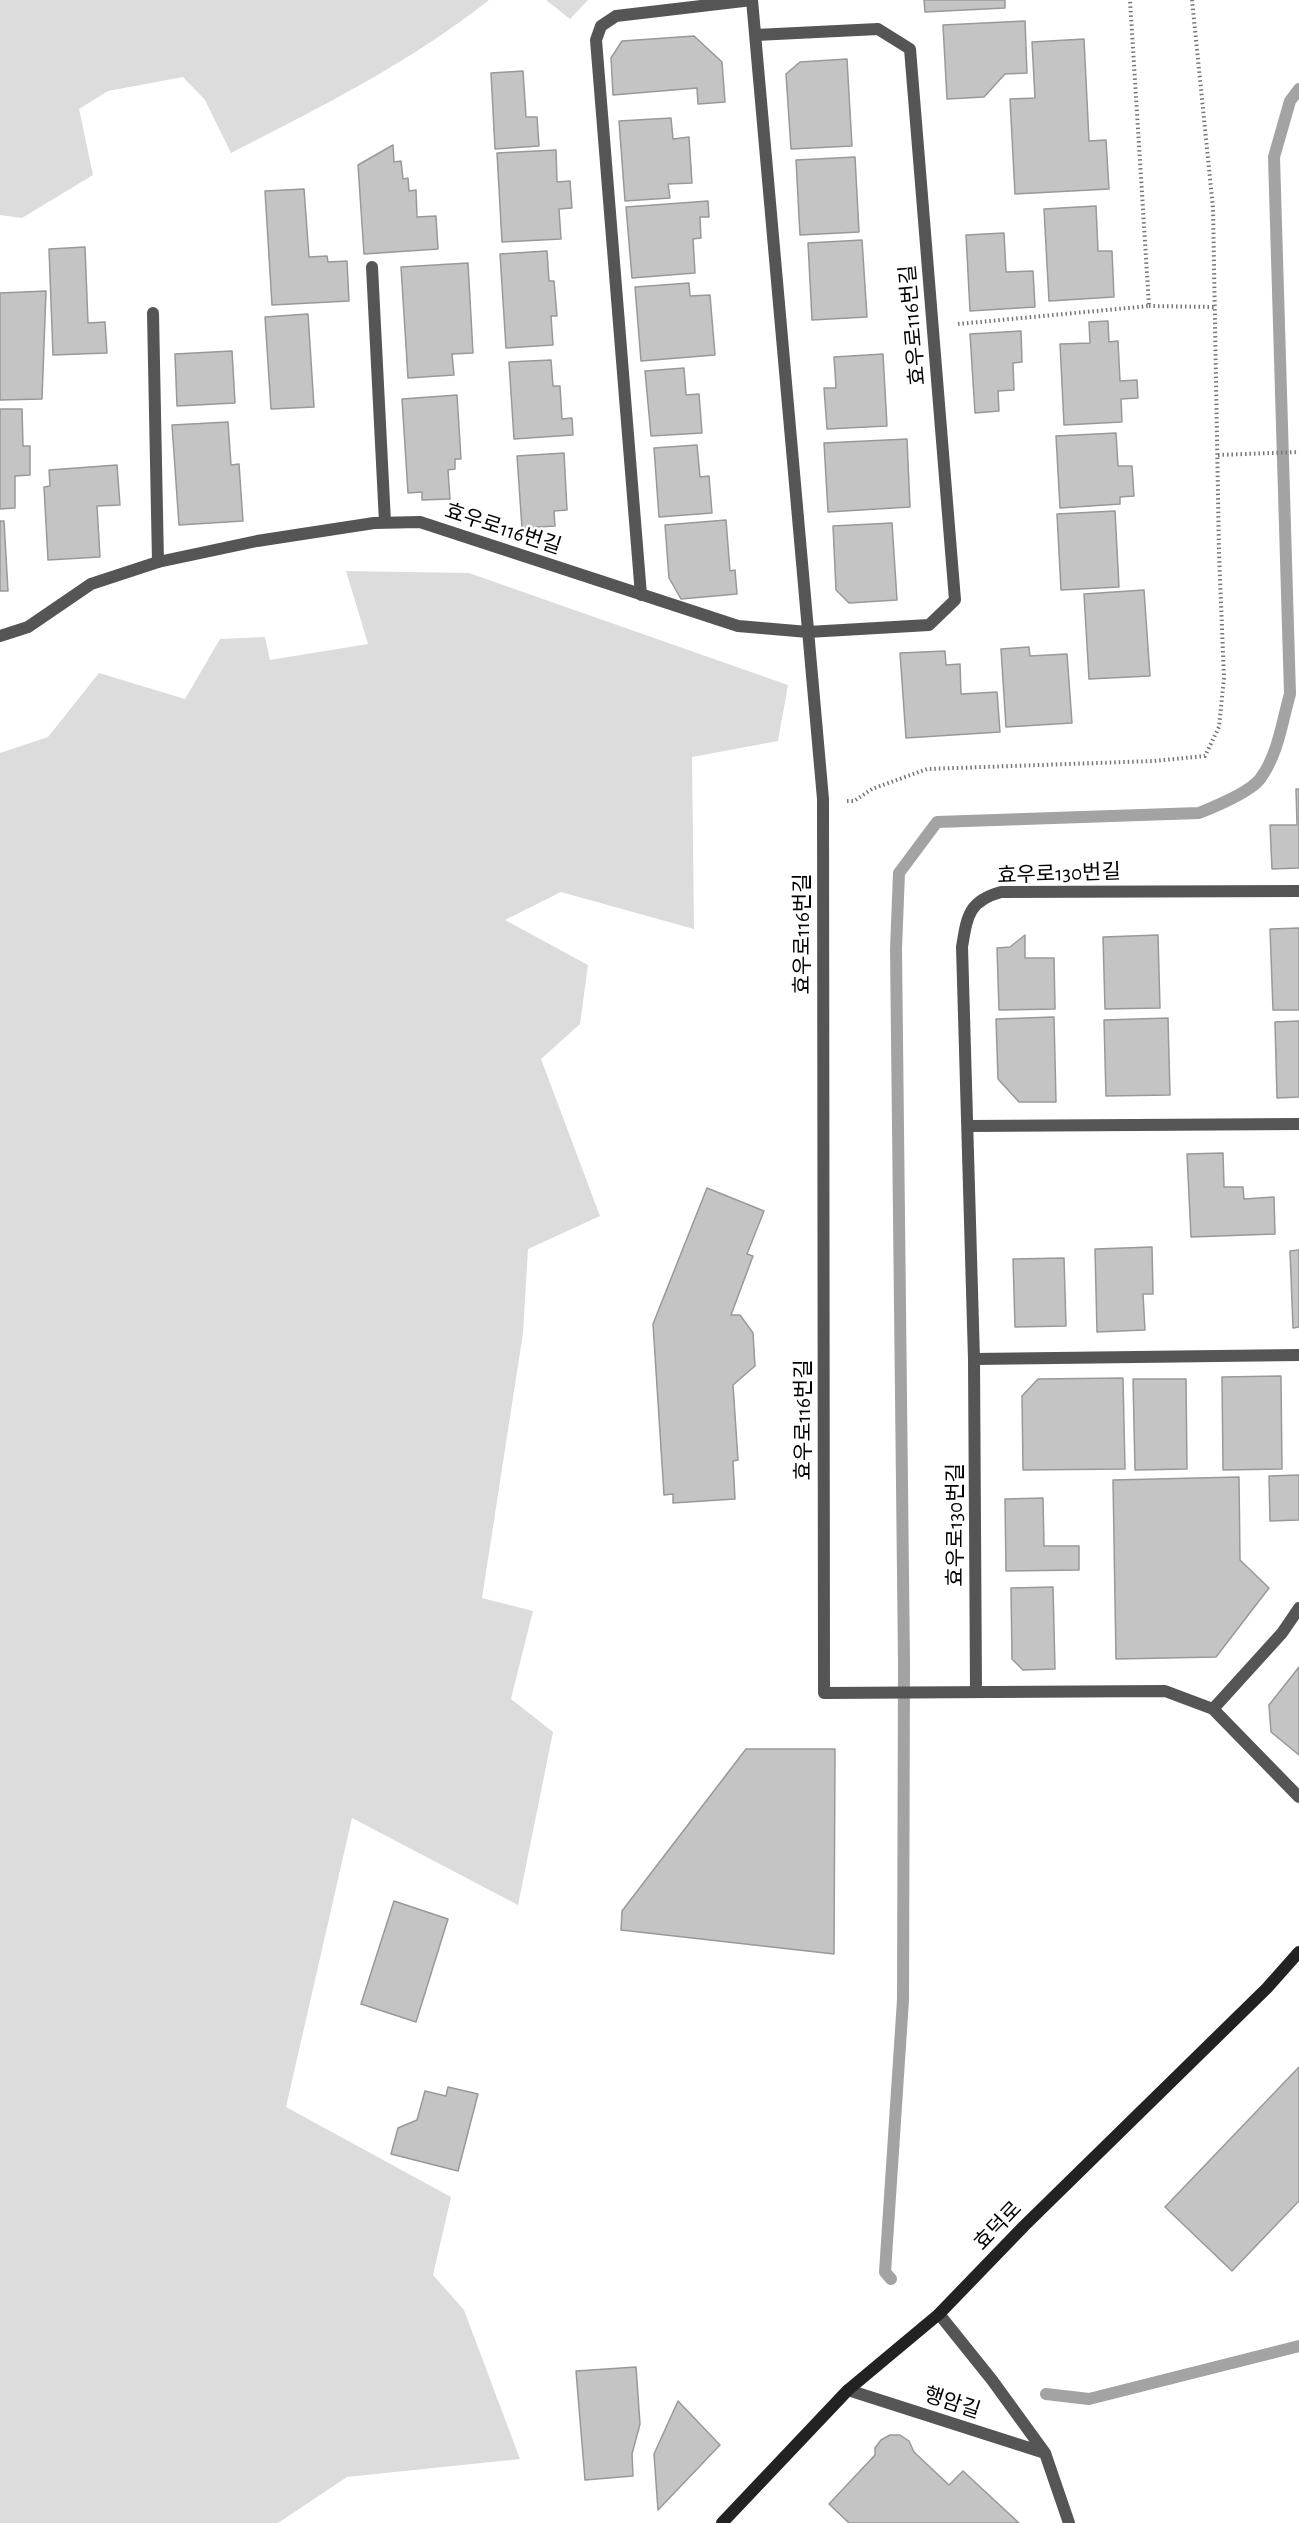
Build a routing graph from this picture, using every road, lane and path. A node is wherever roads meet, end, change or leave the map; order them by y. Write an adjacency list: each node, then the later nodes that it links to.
1 (752, 0): 4 (street, 효우로116번길); 14 (street, 효우로116번길)
2 (1130, 0): 6 (path)
3 (1192, 0): 7 (path)
4 (756, 36): 9 (street, 효우로116번길); 15 (street, 효우로116번길)
5 (372, 267): 12 (street)
6 (1149, 306): 7 (path); 9 (path)
7 (1215, 307): 11 (path)
8 (153, 314): 13 (street)
9 (933, 326): 15 (street, 효우로116번길)
10 (1299, 452): 11 (path)
11 (1218, 455): 17 (path)
12 (385, 522): 13 (street, 효우로116번길); 14 (street, 효우로116번길)
13 (158, 562): 16 (street, 효우로116번길)
14 (641, 595): 15 (street, 효우로116번길)
15 (808, 632): 17 (street, 효우로116번길)
16 (0, 636)
17 (823, 799): 24 (street, 효우로116번길)
18 (1299, 891): 20 (street, 효우로130번길)
19 (1299, 1125): 20 (street)
20 (969, 1126): 22 (street, 효우로130번길)
21 (1299, 1355): 22 (street)
22 (974, 1359): 24 (street, 효우로130번길)
23 (1299, 1608): 25 (street)
24 (976, 1690): 25 (street, 효우로116번길)
25 (1213, 1709): 26 (street, 효우로116번길)
26 (1299, 1797)
27 (1299, 1952): 28 (main road, 효덕로)
28 (939, 2314): 29 (main road, 효덕로); 30 (street, 행암길)
29 (848, 2390): 30 (street, 행암길); 31 (main road, 효덕로)
30 (1044, 2452): 32 (street, 행암길)
31 (722, 2523)
32 (1069, 2523)

